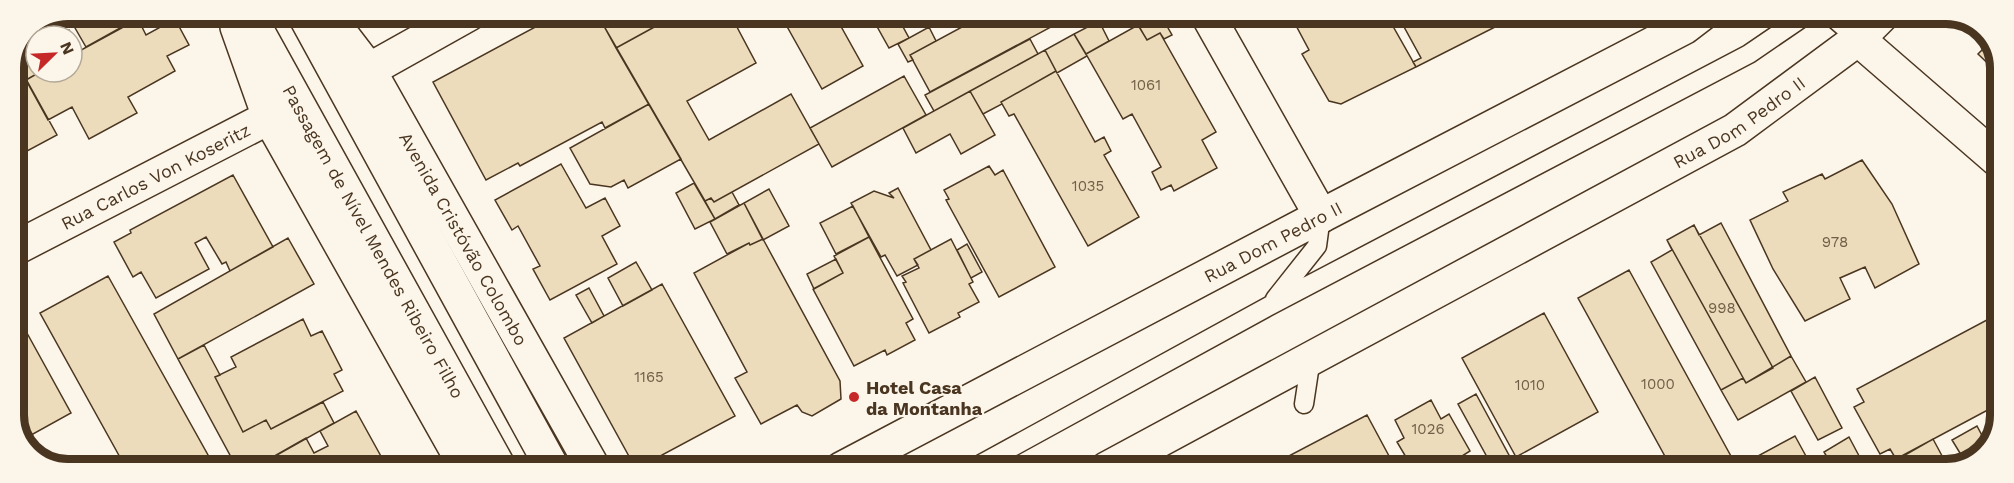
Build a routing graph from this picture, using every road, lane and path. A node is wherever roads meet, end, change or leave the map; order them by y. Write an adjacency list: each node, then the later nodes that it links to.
1 (237, 24): 13 (main road)
2 (252, 24): 13 (main road, Passagem de Nível Mendes Ribeiro Filho)
3 (309, 24): 22 (main road)
4 (334, 24): 12 (main road, Avenida Cristóvão Colombo)
5 (452, 24): 12 (main road)
6 (1213, 24): 15 (main road)
7 (1689, 24): 15 (main road, Rua Dom Pedro II)
8 (1793, 24): 17 (lane)
9 (1840, 24): 11 (lane)
10 (1873, 24): 11 (main road, Rua Dom Pedro II)
11 (1858, 39): 14 (main road); 18 (main road, Rua Dom Pedro II)
12 (369, 70): 23 (main road, Avenida Cristóvão Colombo)
13 (283, 110): 16 (main road, Rua Carlos Von Koseritz); 20 (main road); 21 (main road, Passagem de Nível Mendes Ribeiro Filho)
14 (1990, 153)
15 (1321, 216): 17 (lane); 24 (main road, Rua Dom Pedro II)
16 (24, 244)
17 (1271, 305): 25 (lane)
18 (1311, 358): 19 (lane); 26 (main road, Rua Dom Pedro II)
19 (1304, 405)
20 (462, 459)
21 (494, 459)
22 (548, 459)
23 (588, 459)
24 (860, 459)
25 (990, 459)
26 (1133, 459)

